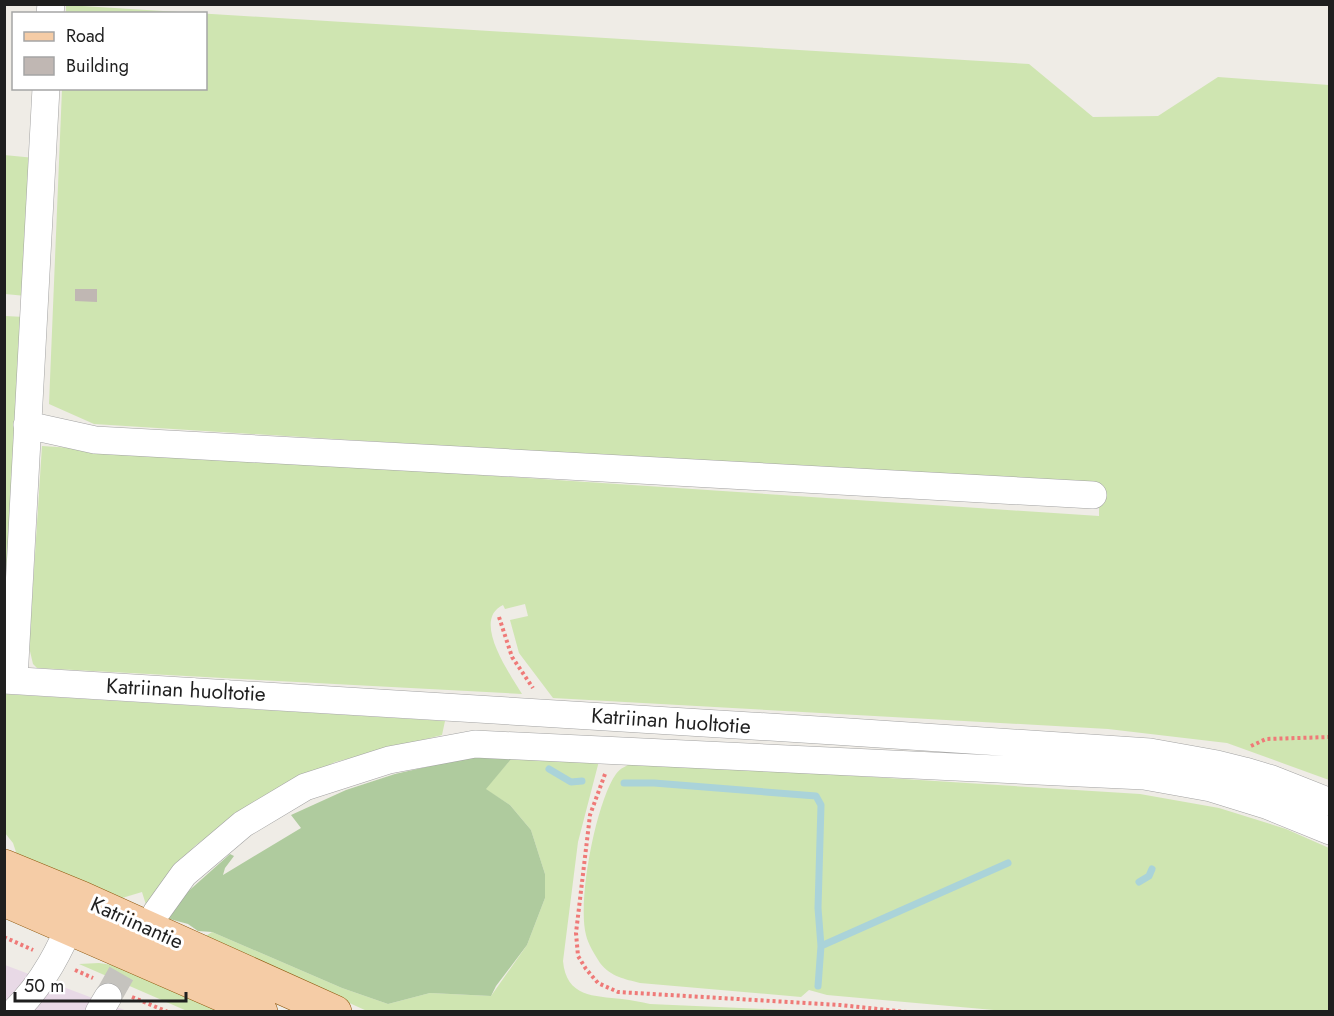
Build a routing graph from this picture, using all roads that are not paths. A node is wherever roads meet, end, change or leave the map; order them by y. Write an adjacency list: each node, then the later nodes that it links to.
1 (46, 90): 2 (lane)
2 (27, 425): 3 (lane); 4 (lane)
3 (1093, 495)
4 (9, 680): 5 (lane, Katriinan huoltotie)
5 (635, 718): 6 (lane); 7 (lane, Katriinan huoltotie)
6 (618, 750): 8 (lane); 12 (lane)
7 (1329, 802)
8 (1329, 831)
9 (4, 866): 11 (main road, Katriinantie)
10 (4, 900): 11 (main road, Katriinantie)
11 (76, 913): 13 (lane); 14 (main road, Katriinantie); 15 (main road, Katriinantie)
12 (156, 913)
13 (14, 1011)
14 (261, 1011)
15 (335, 1011)

